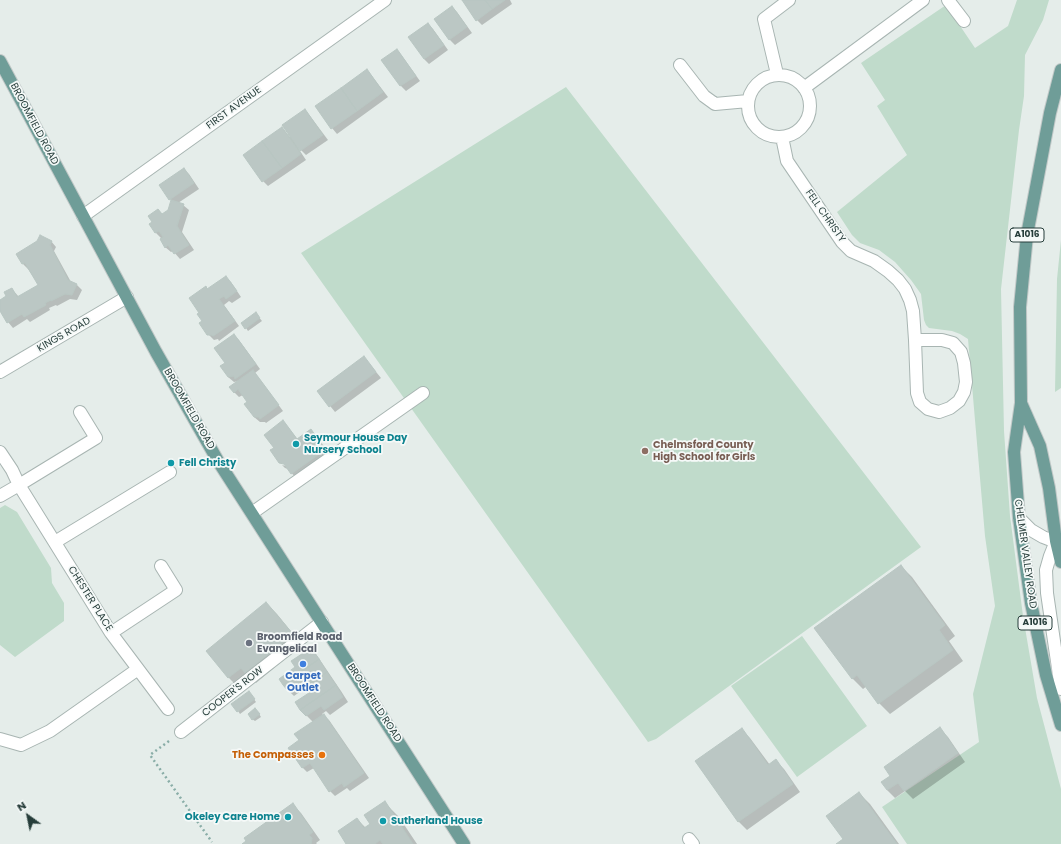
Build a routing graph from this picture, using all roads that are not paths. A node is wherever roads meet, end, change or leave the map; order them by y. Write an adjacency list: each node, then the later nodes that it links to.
1 (385, 0): 13 (street, FIRST AVENUE)
2 (789, 0): 9 (street)
3 (923, 0): 10 (street)
4 (948, 0): 5 (street)
5 (964, 21)
6 (0, 61): 13 (main road, BROOMFIELD ROAD)
7 (680, 65): 11 (street)
8 (1061, 70): 18 (main road, CHELMER VALLEY ROAD / A1016)
9 (777, 74): 10 (street); 11 (street)
10 (804, 88): 12 (street)
11 (748, 101): 12 (street)
12 (782, 137): 15 (street, FELL CHRISTY)
13 (84, 216): 14 (main road, BROOMFIELD ROAD)
14 (127, 297): 16 (street, KINGS ROAD); 24 (main road, BROOMFIELD ROAD)
15 (915, 340): 15 (street, FELL CHRISTY)
16 (0, 372)
17 (423, 393): 24 (street)
18 (1021, 403): 25 (main road, CHELMER VALLEY ROAD / A1016); 26 (main road, CHELMER VALLEY ROAD / A1016)
19 (80, 412): 22 (street)
20 (0, 452): 22 (street, CHESTER PLACE)
21 (170, 472): 27 (street)
22 (19, 484): 23 (street); 27 (street, CHESTER PLACE)
23 (0, 496)
24 (252, 513): 30 (main road, BROOMFIELD ROAD)
25 (1019, 518): 26 (street); 35 (main road, CHELMER VALLEY ROAD / A1016)
26 (1059, 541): 28 (main road, CHELMER VALLEY ROAD / A1016); 33 (street, CHELMER VALLEY ROAD)
27 (55, 542): 31 (street, CHESTER PLACE)
28 (1061, 562)
29 (160, 566): 31 (street)
30 (322, 622): 36 (street, COOPER'S ROW); 38 (main road, BROOMFIELD ROAD)
31 (111, 633): 32 (street, CHESTER PLACE)
32 (138, 669): 34 (street, CHESTER PLACE); 37 (street)
33 (1061, 689)
34 (168, 709)
35 (1061, 725)
36 (181, 732)
37 (0, 739)
38 (464, 844)

